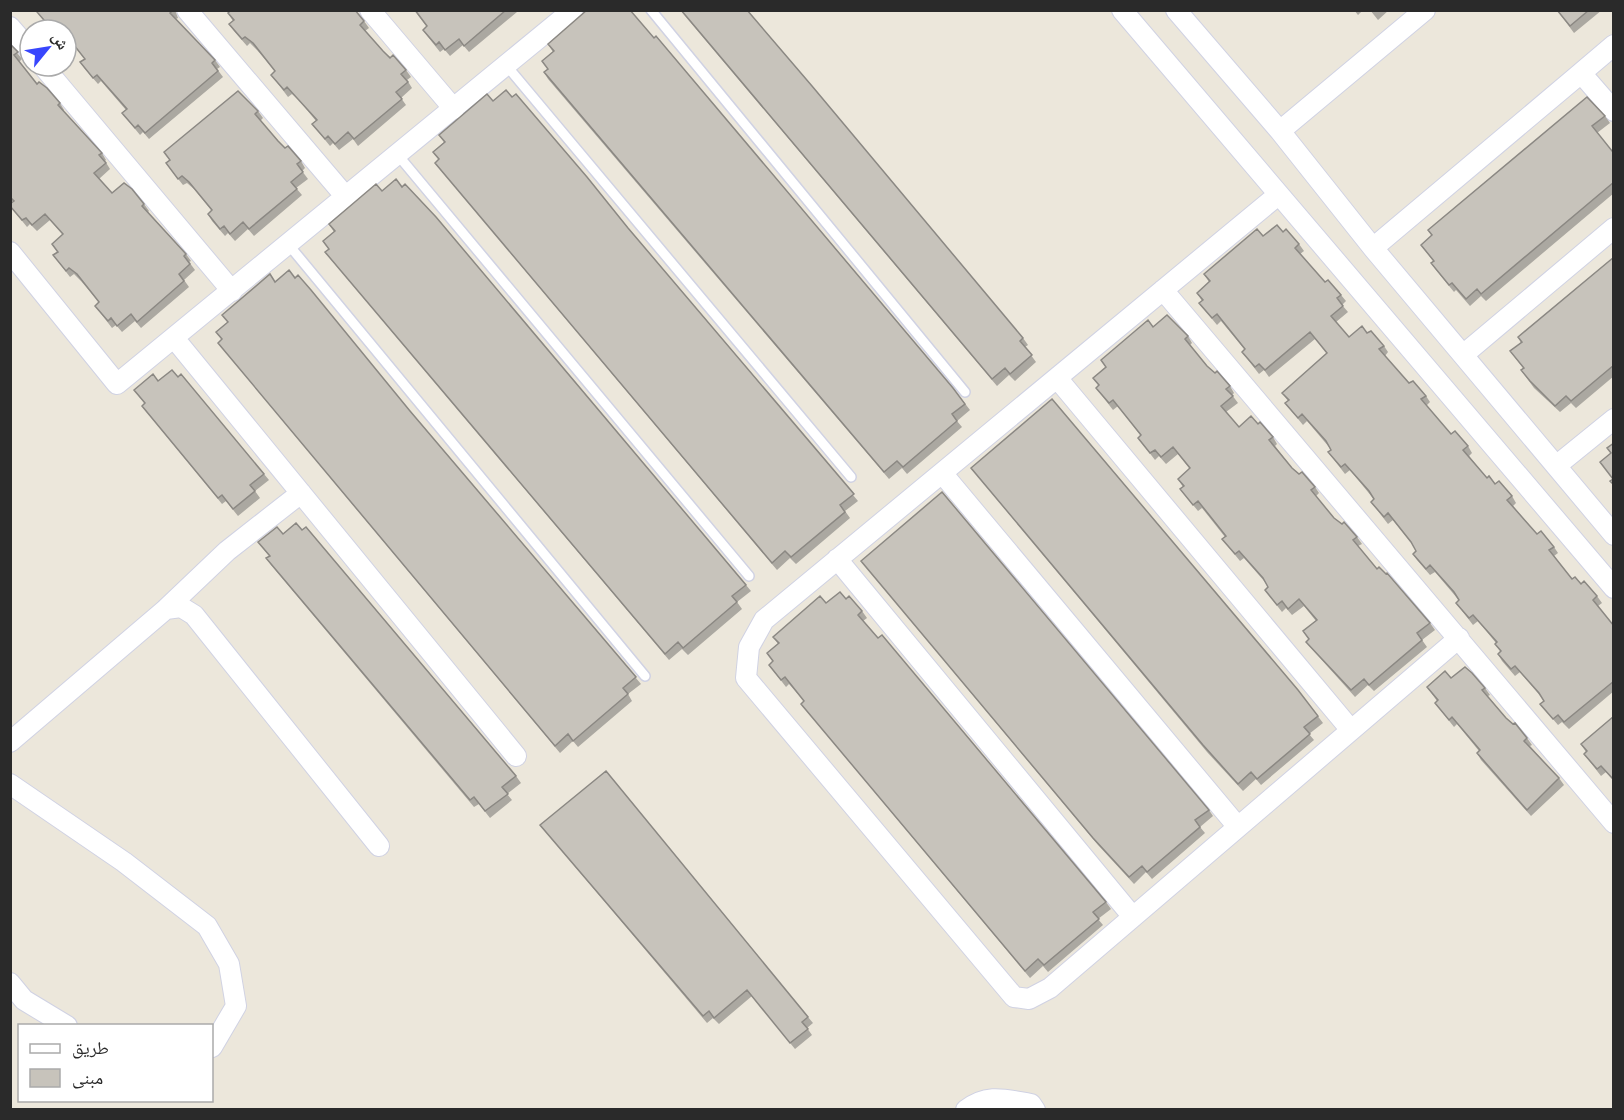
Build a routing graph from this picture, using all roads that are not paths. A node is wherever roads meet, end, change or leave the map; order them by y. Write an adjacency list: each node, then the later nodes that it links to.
1 (187, 10): 17 (street)
2 (370, 10): 12 (street)
3 (651, 10): 27 (lane)
4 (1122, 10): 16 (street)
5 (1176, 10): 14 (street)
6 (1425, 10): 14 (street)
7 (560, 14): 9 (street)
8 (1614, 45): 10 (street)
9 (506, 65): 12 (street); 31 (lane)
10 (1581, 73): 13 (street); 20 (street)
11 (53, 78): 23 (street)
12 (453, 109): 15 (street)
13 (1614, 111)
14 (1280, 132): 20 (street)
15 (397, 154): 17 (street); 35 (lane)
16 (1278, 195): 22 (street); 36 (street)
17 (346, 197): 19 (street)
18 (1614, 228): 25 (street)
19 (288, 244): 23 (street); 39 (lane)
20 (1373, 248): 25 (street)
21 (10, 252): 24 (street)
22 (1163, 290): 26 (street); 38 (street)
23 (232, 291): 24 (street)
24 (174, 338): 32 (street)
25 (1463, 355): 29 (street)
26 (1057, 378): 30 (street); 40 (street)
27 (965, 392)
28 (1614, 419): 29 (street)
29 (1556, 466): 33 (street)
30 (942, 473): 34 (street); 45 (street)
31 (851, 477)
32 (301, 493): 37 (street); 42 (street)
33 (1614, 535)
34 (837, 559): 47 (street); 47 (street)
35 (748, 576)
36 (1614, 588)
37 (166, 609): 41 (street); 46 (street)
38 (1459, 638): 40 (street); 44 (street)
39 (645, 675)
40 (1351, 730): 45 (street)
41 (10, 742)
42 (516, 756)
43 (10, 784): 51 (street)
44 (1614, 824)
45 (1238, 827): 47 (street)
46 (379, 846)
47 (1133, 917)
48 (10, 983): 49 (street)
49 (17, 1003): 50 (street)
50 (63, 1024)
51 (213, 1045)
52 (966, 1110): 53 (street)
53 (1035, 1110)

